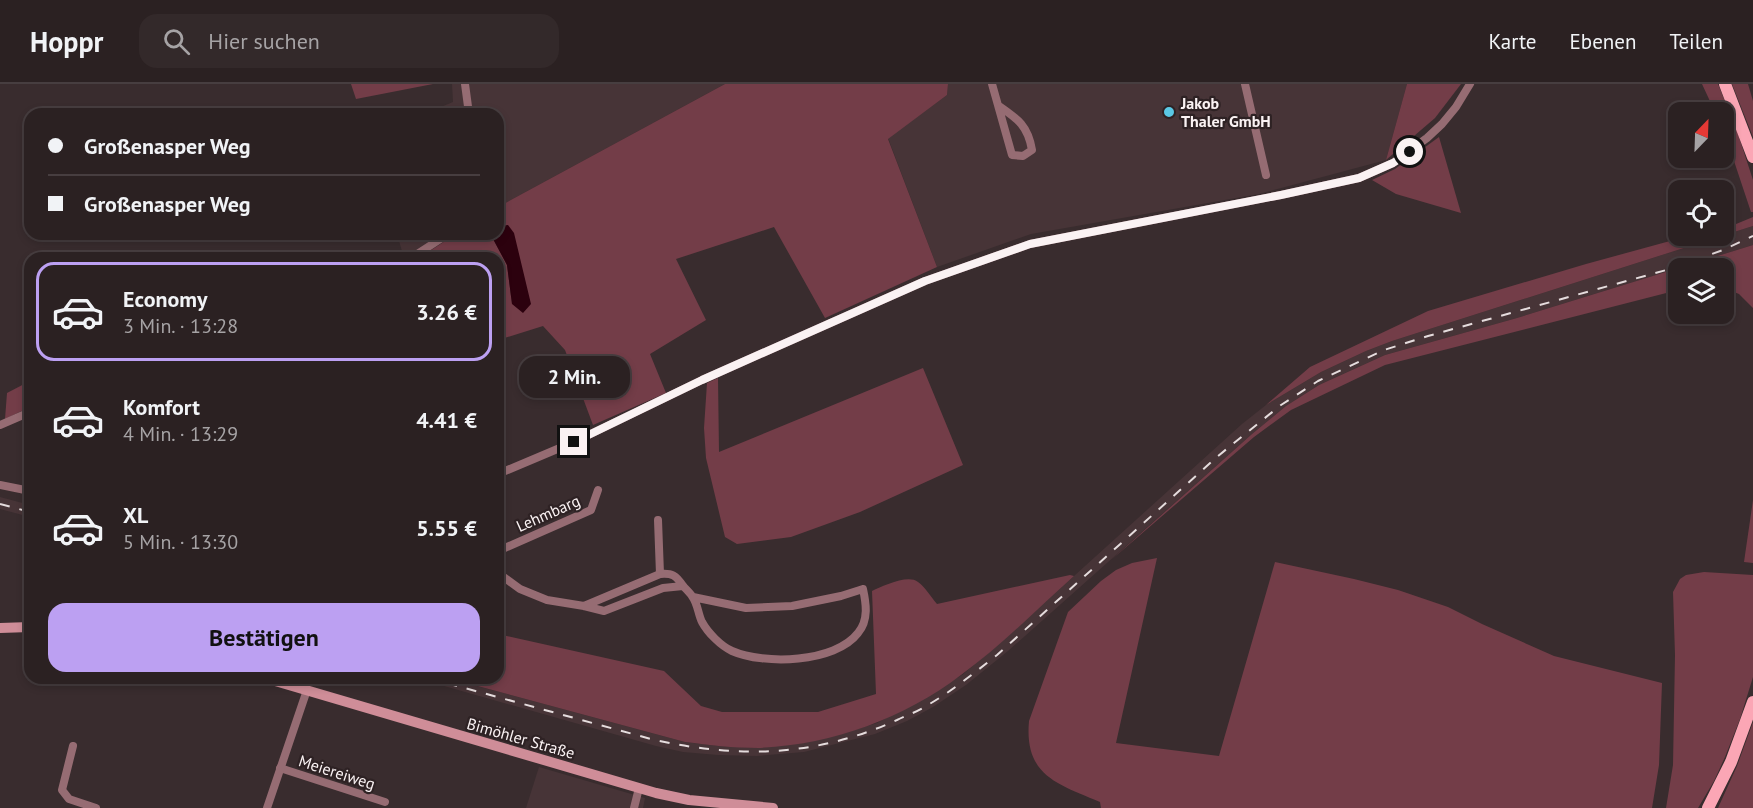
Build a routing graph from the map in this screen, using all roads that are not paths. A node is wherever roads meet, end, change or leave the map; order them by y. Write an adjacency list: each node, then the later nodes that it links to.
1 (465, 84): 7 (street)
2 (992, 84): 6 (street)
3 (1245, 84): 9 (street)
4 (1470, 84): 14 (street)
5 (1725, 84): 8 (main road)
6 (999, 106): 6 (street)
7 (468, 108)
8 (1753, 157)
9 (1266, 175)
10 (439, 240): 11 (street)
11 (420, 252)
12 (24, 415): 13 (street)
13 (0, 425)
14 (504, 471)
15 (0, 485): 16 (street)
16 (24, 490)
17 (598, 490): 19 (street, Lehmbarg)
18 (657, 520): 20 (street)
19 (504, 548)
20 (660, 574): 22 (street); 24 (street)
21 (504, 577): 24 (street)
22 (683, 586): 23 (street); 24 (street)
23 (693, 597): 23 (street)
24 (584, 606)
25 (24, 627): 26 (street)
26 (0, 628)
27 (286, 684): 28 (street, Bimöhler Straße)
28 (307, 690): 31 (street); 32 (street, Bimöhler Straße)
29 (1753, 702): 38 (main road)
30 (73, 746): 34 (street)
31 (280, 768): 33 (street, Meiereiweg); 35 (street)
32 (639, 788): 36 (street); 37 (street, Bimöhler Straße)
33 (385, 802)
34 (96, 808)
35 (267, 808)
36 (634, 808)
37 (773, 808)
38 (1708, 808)

